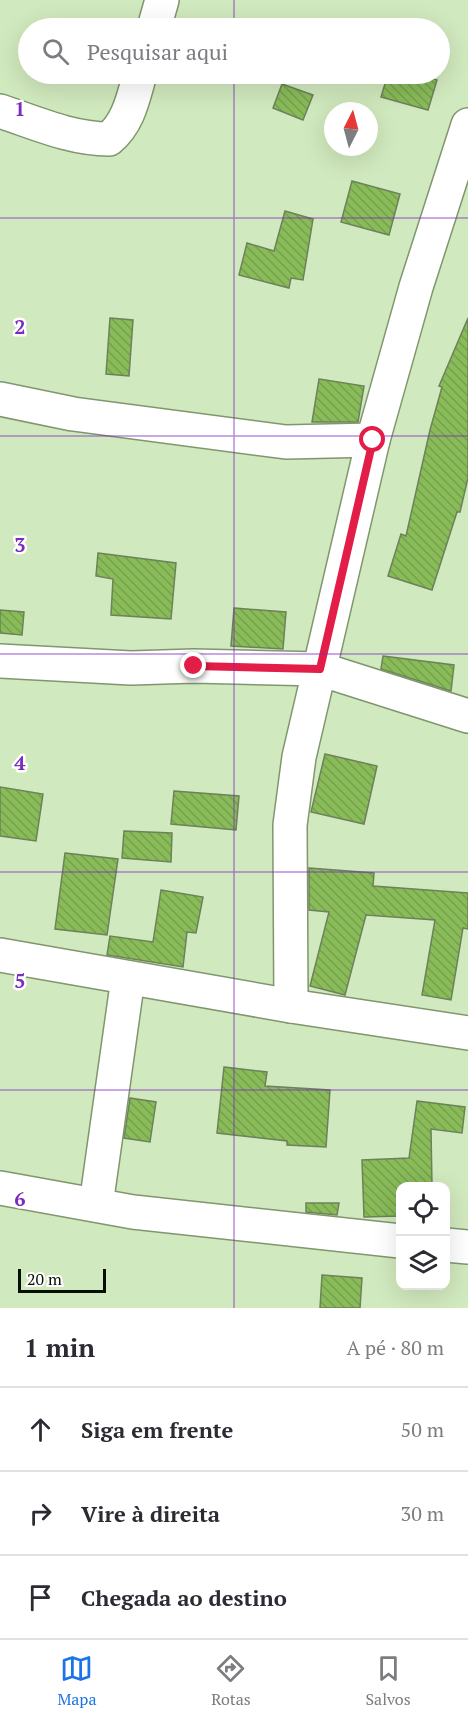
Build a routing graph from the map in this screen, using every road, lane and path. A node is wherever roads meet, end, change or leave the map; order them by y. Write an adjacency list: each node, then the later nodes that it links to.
1 (162, 0): 2 (street)
2 (157, 18)
3 (137, 84): 4 (street)
4 (0, 111)
5 (468, 125): 7 (street)
6 (0, 399): 7 (street)
7 (373, 440): 9 (street)
8 (0, 661): 9 (street)
9 (320, 669): 10 (street); 13 (street)
10 (468, 716)
11 (0, 955): 12 (street)
12 (128, 978): 13 (street); 16 (street)
13 (291, 1006): 14 (street)
14 (468, 1033)
15 (0, 1188): 16 (street)
16 (96, 1205): 17 (street)
17 (396, 1242)
18 (450, 1245): 19 (street)
19 (468, 1247)

